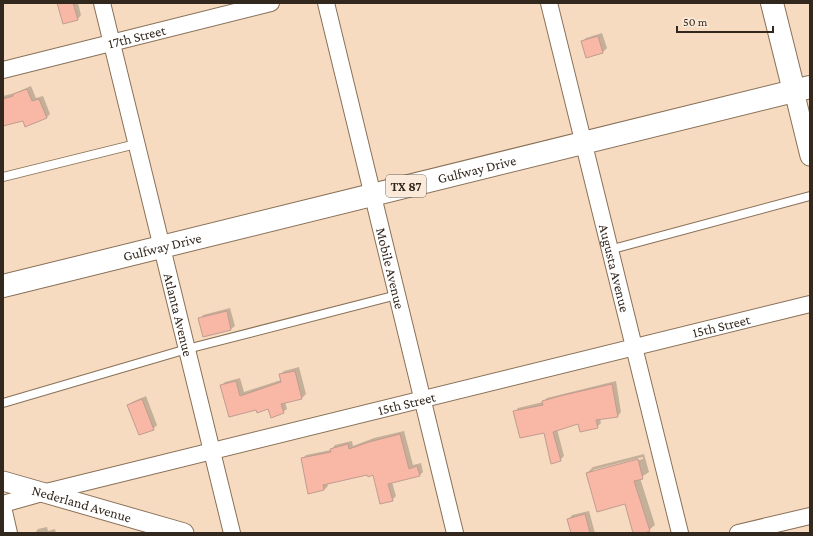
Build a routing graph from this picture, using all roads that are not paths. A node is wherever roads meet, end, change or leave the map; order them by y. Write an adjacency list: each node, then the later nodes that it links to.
1 (102, 3): 6 (street, Atlanta Avenue)
2 (272, 3): 6 (street, 17th Street)
3 (326, 3): 13 (street, Mobile Avenue)
4 (549, 3): 9 (street, Augusta Avenue)
5 (772, 3): 8 (main road)
6 (111, 43): 7 (street, 17th Street); 10 (street, Atlanta Avenue)
7 (3, 70)
8 (802, 89): 9 (main road, Gulfway Drive / TX 87); 11 (street)
9 (583, 143): 13 (main road, Gulfway Drive / TX 87); 16 (street, Augusta Avenue)
10 (136, 144): 12 (lane); 15 (street, Atlanta Avenue)
11 (810, 156)
12 (3, 177)
13 (373, 194): 15 (main road, Gulfway Drive / TX 87); 18 (street, Mobile Avenue)
14 (810, 196): 16 (lane)
15 (162, 247): 17 (main road, Gulfway Drive / TX 87); 21 (street, Atlanta Avenue)
16 (609, 250): 20 (street, Augusta Avenue)
17 (3, 286)
18 (397, 295): 21 (lane); 22 (street, Mobile Avenue)
19 (810, 304): 20 (street, 15th Street)
20 (634, 348): 22 (street, 15th Street); 34 (street, Augusta Avenue)
21 (187, 349): 23 (lane); 24 (street, Atlanta Avenue)
22 (422, 400): 24 (street, 15th Street); 33 (street, Mobile Avenue)
23 (3, 402)
24 (213, 451): 26 (street, 15th Street); 32 (street, Atlanta Avenue)
25 (3, 481): 26 (street, Nederland Avenue)
26 (42, 493): 27 (street, 15th Street); 31 (street, Nederland Avenue)
27 (3, 504)
28 (3, 507): 30 (street)
29 (810, 516): 35 (street)
30 (9, 533)
31 (184, 533)
32 (232, 533)
33 (456, 533)
34 (680, 533)
35 (738, 533)

